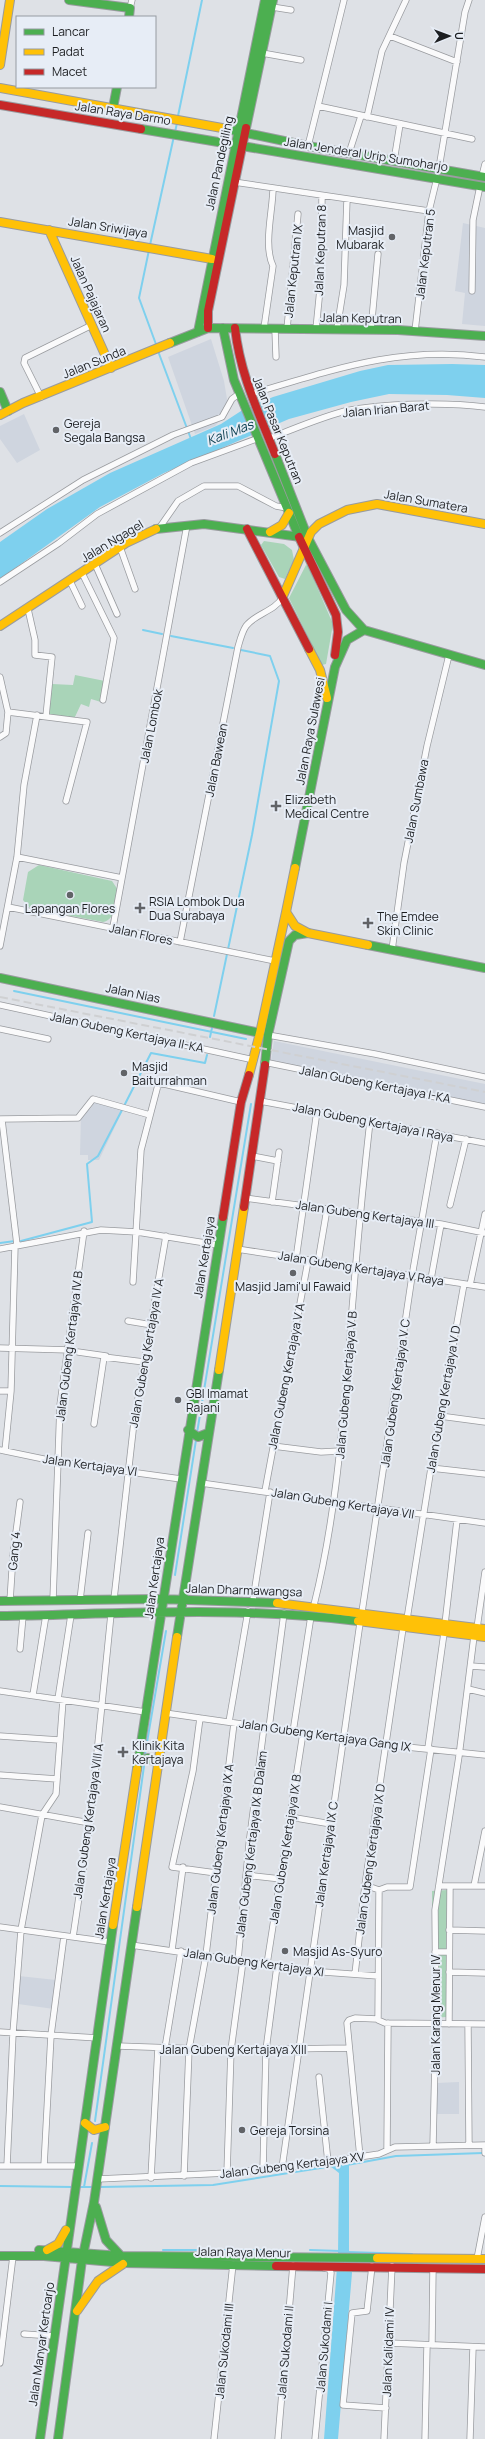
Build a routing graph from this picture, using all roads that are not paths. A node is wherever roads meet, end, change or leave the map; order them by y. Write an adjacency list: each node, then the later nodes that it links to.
1 (10, 0): 15 (main road)
2 (69, 0): 8 (main road)
3 (265, 0): 23 (main road, Jalan Pandegiling)
4 (344, 0): 19 (street)
5 (406, 0): 11 (street)
6 (469, 0): 14 (street)
7 (272, 3): 9 (street); 12 (main road, Jalan Pandegiling)
8 (131, 4): 10 (main road)
9 (291, 10)
10 (129, 16)
11 (390, 36): 14 (street); 21 (street)
12 (262, 53): 13 (street); 23 (main road, Jalan Pandegiling)
13 (301, 60)
14 (457, 62): 24 (street)
15 (0, 65)
16 (0, 88): 20 (main road, Jalan Raya Darmo)
17 (117, 88): 20 (main road)
18 (2, 104): 26 (main road, Jalan Raya Darmo)
19 (318, 106): 21 (street); 27 (street)
20 (113, 108): 23 (main road, Jalan Raya Darmo)
21 (364, 117): 22 (street); 28 (street)
22 (400, 124): 24 (street); 29 (street)
23 (241, 132): 26 (main road, Jalan Pandegiling); 27 (main road, Jalan Jenderal Urip Sumoharjo)
24 (445, 132): 25 (street); 31 (street)
25 (472, 139)
26 (239, 144): 33 (main road, Jalan Jenderal Urip Sumoharjo); 34 (main road, Jalan Pandegiling); 44 (main road, Jalan Pandegiling)
27 (308, 146): 28 (main road, Jalan Jenderal Urip Sumoharjo)
28 (349, 153): 29 (main road, Jalan Jenderal Urip Sumoharjo)
29 (394, 161): 31 (main road, Jalan Jenderal Urip Sumoharjo)
30 (485, 164): 32 (street)
31 (438, 168): 32 (main road, Jalan Jenderal Urip Sumoharjo)
32 (484, 177)
33 (437, 178): 35 (main road, Jalan Jenderal Urip Sumoharjo); 39 (street, Jalan Keputran 5)
34 (234, 182): 36 (street); 47 (main road, Jalan Pandegiling)
35 (482, 186): 45 (street)
36 (273, 188): 37 (street); 50 (street)
37 (322, 196): 38 (street); 53 (street, Jalan Keputran 8)
38 (347, 199): 39 (street); 54 (street)
39 (430, 211): 56 (street, Jalan Keputran 5)
40 (298, 214): 52 (street, Jalan Keputran IX)
41 (0, 222): 42 (main road, Jalan Sriwijaya)
42 (49, 230): 44 (main road, Jalan Sriwijaya); 46 (main road, Jalan Pajajaran)
43 (378, 254): 55 (street)
44 (212, 259): 57 (main road, Jalan Pandegiling)
45 (472, 291)
46 (92, 326): 61 (main road, Jalan Pajajaran); 64 (street)
47 (208, 328): 48 (main road, Jalan Keputran); 57 (main road, Jalan Sunda)
48 (223, 328): 49 (main road, Jalan Keputran); 63 (main road, Jalan Pasar Keputran)
49 (235, 328): 50 (main road, Jalan Keputran); 65 (main road, Jalan Pasar Keputran)
50 (264, 328): 51 (main road, Jalan Keputran)
51 (275, 329): 52 (main road, Jalan Keputran); 59 (street)
52 (287, 329): 53 (main road, Jalan Keputran)
53 (316, 329): 54 (main road, Jalan Keputran)
54 (337, 329): 55 (main road, Jalan Keputran)
55 (371, 330): 56 (main road, Jalan Keputran)
56 (415, 331): 58 (main road, Jalan Keputran)
57 (198, 332): 61 (main road, Jalan Sunda)
58 (485, 336)
59 (276, 357)
60 (485, 357): 65 (street)
61 (112, 368): 64 (main road, Jalan Sunda)
62 (0, 392): 67 (main road)
63 (240, 393): 69 (main road, Jalan Pasar Keputran); 78 (street)
64 (40, 397): 67 (main road, Jalan Sunda)
65 (252, 398): 69 (main road, Jalan Pasar Keputran)
66 (485, 407): 69 (street, Jalan Irian Barat)
67 (8, 411): 68 (main road, Jalan Sunda)
68 (0, 415)
69 (263, 436): 70 (main road, Jalan Pasar Keputran); 71 (main road, Jalan Pasar Keputran); 86 (street, Jalan Irian Barat)
70 (288, 511): 75 (street); 77 (main road); 79 (main road, Jalan Pasar Keputran)
71 (302, 523): 72 (main road, Jalan Sumatera); 80 (main road, Jalan Pasar Keputran)
72 (319, 524): 73 (main road, Jalan Sumatera); 80 (main road, Jalan Sumatera)
73 (485, 524)
74 (187, 525): 75 (main road, Jalan Ngagel); 76 (main road, Jalan Ngagel); 106 (street, Jalan Lombok)
75 (160, 528): 81 (main road, Jalan Ngagel)
76 (247, 529): 77 (main road, Jalan Ngagel); 88 (main road)
77 (270, 532): 79 (main road, Jalan Ngagel)
78 (0, 533)
79 (299, 537): 80 (main road); 82 (main road, Jalan Pasar Keputran)
80 (308, 538): 82 (main road); 93 (main road, Jalan Pasar Keputran)
81 (120, 547): 83 (main road, Jalan Ngagel); 87 (street)
82 (304, 547): 88 (main road); 96 (main road, Jalan Pasar Keputran)
83 (95, 564): 84 (main road, Jalan Ngagel); 91 (street)
84 (82, 573): 85 (main road, Jalan Ngagel); 98 (street)
85 (70, 581): 89 (street); 90 (main road, Jalan Ngagel)
86 (0, 582)
87 (135, 589)
88 (283, 596): 99 (main road); 111 (street, Jalan Bawean)
89 (82, 606)
90 (28, 609): 92 (main road, Jalan Ngagel); 102 (street)
91 (117, 614)
92 (0, 626)
93 (364, 630): 94 (main road); 96 (main road, Jalan Raya Sulawesi)
94 (449, 655): 95 (main road); 113 (street, Jalan Sumbawa)
95 (485, 665)
96 (335, 666): 99 (main road, Jalan Raya Sulawesi)
97 (0, 677): 100 (street)
98 (103, 700)
99 (328, 703): 108 (main road, Jalan Raya Sulawesi)
100 (8, 712): 101 (street); 103 (street)
101 (37, 715): 102 (street); 105 (street)
102 (46, 716): 104 (street)
103 (0, 737)
104 (66, 801)
105 (17, 856): 106 (street); 107 (street)
106 (122, 878): 109 (street, Jalan Lombok)
107 (8, 907): 109 (street, Jalan Flores); 112 (street)
108 (286, 912): 110 (main road); 114 (main road, Jalan Kertajaya)
109 (113, 927): 111 (street, Jalan Flores)
110 (308, 933): 113 (main road); 119 (main road, Jalan Kertajaya)
111 (180, 942): 114 (street, Jalan Flores)
112 (0, 946)
113 (392, 950): 115 (main road)
114 (275, 961): 119 (main road, Jalan Kertajaya)
115 (485, 968)
116 (0, 978): 119 (main road, Jalan Nias)
117 (0, 1005): 121 (street, Jalan Gubeng Kertajaya II-KA)
118 (0, 1030): 120 (street)
119 (264, 1034): 121 (main road, Jalan Kertajaya); 122 (main road, Jalan Kertajaya); 123 (street, Jalan Nias)
120 (48, 1039)
121 (254, 1060): 124 (main road, Jalan Kertajaya)
122 (264, 1062): 125 (main road, Jalan Kertajaya); 127 (street, Jalan Gubeng Kertajaya I-KA)
123 (485, 1077)
124 (244, 1090): 125 (main road); 126 (main road, Jalan Kertajaya)
125 (261, 1096): 128 (street, Jalan Gubeng Kertajaya I Raya); 136 (main road, Jalan Kertajaya)
126 (238, 1102): 129 (street); 152 (main road, Jalan Kertajaya)
127 (485, 1107)
128 (318, 1111): 131 (street, Jalan Gubeng Kertajaya I Raya); 141 (street)
129 (150, 1115): 130 (street); 148 (street)
130 (1, 1119): 151 (street)
131 (370, 1120): 132 (street, Jalan Gubeng Kertajaya I Raya); 143 (street, Jalan Gubeng Kertajaya V B)
132 (437, 1133): 133 (street, Jalan Gubeng Kertajaya I Raya); 145 (street, Jalan Gubeng Kertajaya V C)
133 (466, 1139): 134 (street, Jalan Gubeng Kertajaya I Raya); 140 (street)
134 (485, 1143)
135 (279, 1152): 137 (street)
136 (252, 1156): 137 (street); 138 (main road, Jalan Kertajaya)
137 (278, 1161): 139 (street)
138 (245, 1198): 139 (street, Jalan Gubeng Kertajaya III); 154 (main road, Jalan Kertajaya)
139 (272, 1202): 141 (street, Jalan Gubeng Kertajaya III)
140 (450, 1205)
141 (305, 1206): 142 (street, Jalan Gubeng Kertajaya III); 155 (street)
142 (327, 1209): 143 (street, Jalan Gubeng Kertajaya III); 157 (street)
143 (359, 1213): 145 (street, Jalan Gubeng Kertajaya III); 158 (street, Jalan Gubeng Kertajaya V B)
144 (485, 1214): 149 (street)
145 (422, 1222): 146 (street, Jalan Gubeng Kertajaya III); 159 (street, Jalan Gubeng Kertajaya V C)
146 (441, 1224): 149 (street, Jalan Gubeng Kertajaya III); 160 (street)
147 (84, 1231): 148 (street); 151 (street); 169 (street, Jalan Gubeng Kertajaya IV B)
148 (137, 1231): 150 (street); 161 (street)
149 (483, 1232): 163 (street)
150 (166, 1236): 152 (street); 166 (street, Jalan Gubeng Kertajaya IV A)
151 (16, 1245): 153 (street); 168 (street)
152 (218, 1245): 178 (main road, Jalan Kertajaya)
153 (0, 1249)
154 (237, 1249): 155 (street, Jalan Gubeng Kertajaya V Raya); 179 (main road, Jalan Kertajaya)
155 (296, 1259): 156 (street, Jalan Gubeng Kertajaya V Raya)
156 (308, 1261): 157 (street, Jalan Gubeng Kertajaya V Raya); 180 (street, Jalan Gubeng Kertajaya V A)
157 (318, 1262): 158 (street, Jalan Gubeng Kertajaya V Raya)
158 (356, 1267): 159 (street, Jalan Gubeng Kertajaya V Raya); 182 (street, Jalan Gubeng Kertajaya V B)
159 (412, 1276): 160 (street, Jalan Gubeng Kertajaya V Raya); 192 (street, Jalan Gubeng Kertajaya V C)
160 (431, 1279): 162 (street, Jalan Gubeng Kertajaya V Raya)
161 (133, 1282)
162 (464, 1284): 163 (street, Jalan Gubeng Kertajaya V Raya); 175 (street, Jalan Gubeng Kertajaya V D)
163 (470, 1285): 164 (street, Jalan Gubeng Kertajaya V Raya)
164 (485, 1287)
165 (128, 1321): 166 (street)
166 (152, 1325): 172 (street, Jalan Gubeng Kertajaya IV A)
167 (0, 1348): 168 (street)
168 (13, 1349): 169 (street); 174 (street)
169 (69, 1350): 183 (street, Jalan Gubeng Kertajaya IV B)
170 (78, 1352): 171 (street)
171 (106, 1356): 172 (street); 177 (street)
172 (144, 1362): 185 (street, Jalan Gubeng Kertajaya IV A)
173 (0, 1391): 174 (street)
174 (11, 1391): 181 (street)
175 (440, 1416): 176 (street); 184 (street, Jalan Gubeng Kertajaya V D)
176 (485, 1422)
177 (94, 1424)
178 (190, 1432): 179 (main road); 187 (main road, Jalan Kertajaya)
179 (206, 1434): 188 (main road, Jalan Kertajaya)
180 (273, 1446): 182 (street); 189 (street, Jalan Gubeng Kertajaya V A)
181 (1, 1451): 183 (street, Jalan Kertajaya VI)
182 (340, 1451): 191 (street, Jalan Gubeng Kertajaya V B)
183 (58, 1462): 185 (street, Jalan Kertajaya VI); 201 (street, Jalan Gubeng Kertajaya IV B)
184 (431, 1468): 186 (street); 193 (street, Jalan Gubeng Kertajaya V D)
185 (129, 1470): 187 (street, Jalan Kertajaya VI); 199 (street, Jalan Gubeng Kertajaya IV A)
186 (485, 1474)
187 (181, 1478): 200 (main road, Jalan Kertajaya)
188 (201, 1483): 189 (street, Jalan Gubeng Kertajaya VII); 203 (main road, Jalan Kertajaya)
189 (268, 1492): 191 (street, Jalan Gubeng Kertajaya VII); 204 (street, Jalan Gubeng Kertajaya V A)
190 (20, 1502): 206 (street, Gang 4)
191 (334, 1502): 192 (street, Jalan Gubeng Kertajaya VII); 207 (street, Jalan Gubeng Kertajaya V B)
192 (379, 1509): 193 (street, Jalan Gubeng Kertajaya VII); 211 (street, Jalan Gubeng Kertajaya V C)
193 (423, 1515): 194 (street, Jalan Gubeng Kertajaya VII); 219 (street, Jalan Gubeng Kertajaya V D)
194 (457, 1520): 195 (street, Jalan Gubeng Kertajaya VII); 221 (street)
195 (485, 1523)
196 (88, 1533): 202 (street)
197 (485, 1572): 198 (street, Jalan Karang Menur IV)
198 (485, 1575): 224 (street, Jalan Karang Menur IV)
199 (114, 1599): 200 (main road, Jalan Dharmawangsa); 202 (main road, Jalan Dharmawangsa)
200 (163, 1599): 203 (main road, Jalan Dharmawangsa); 210 (main road, Jalan Kertajaya)
201 (53, 1600): 202 (main road, Jalan Dharmawangsa); 206 (main road, Jalan Dharmawangsa)
202 (80, 1600)
203 (183, 1600): 204 (main road, Jalan Dharmawangsa); 208 (main road, Jalan Kertajaya)
204 (253, 1600): 207 (main road, Jalan Dharmawangsa)
205 (0, 1601): 206 (main road, Jalan Dharmawangsa)
206 (10, 1601)
207 (314, 1605): 211 (main road, Jalan Dharmawangsa)
208 (181, 1611): 209 (main road, Jalan Dharmawangsa); 210 (main road, Jalan Dharmawangsa); 237 (main road, Jalan Kertajaya)
209 (248, 1611): 212 (main road, Jalan Dharmawangsa); 239 (street, Jalan Gubeng Kertajaya IX A)
210 (161, 1612): 213 (main road, Jalan Dharmawangsa); 236 (main road, Jalan Kertajaya)
211 (362, 1612): 219 (main road, Jalan Dharmawangsa)
212 (284, 1613): 218 (main road, Jalan Dharmawangsa); 240 (street, Jalan Gubeng Kertajaya IX B Dalam)
213 (111, 1614): 215 (main road, Jalan Dharmawangsa); 235 (street, Jalan Gubeng Kertajaya VIII A)
214 (46, 1615): 215 (main road, Jalan Dharmawangsa); 217 (main road, Jalan Dharmawangsa); 233 (street)
215 (71, 1615): 234 (street)
216 (0, 1616): 217 (main road, Jalan Dharmawangsa)
217 (23, 1616): 227 (street)
218 (312, 1616): 220 (main road, Jalan Dharmawangsa); 241 (street)
219 (407, 1619): 221 (main road, Jalan Dharmawangsa)
220 (360, 1623): 222 (main road, Jalan Dharmawangsa); 244 (street, Jalan Kertajaya IX C)
221 (445, 1624): 223 (main road, Jalan Dharmawangsa)
222 (403, 1628): 225 (main road, Jalan Dharmawangsa); 246 (street, Jalan Gubeng Kertajaya IX D)
223 (458, 1630): 224 (main road, Jalan Dharmawangsa); 225 (main road, Jalan Dharmawangsa)
224 (475, 1631): 226 (main road, Jalan Dharmawangsa); 228 (street, Jalan Karang Menur IV)
225 (444, 1633): 247 (street)
226 (485, 1637)
227 (20, 1649)
228 (470, 1666): 229 (street); 230 (street, Jalan Karang Menur IV)
229 (485, 1667)
230 (468, 1689): 232 (street); 248 (street, Jalan Karang Menur IV)
231 (0, 1691): 233 (street)
232 (485, 1693)
233 (33, 1695): 234 (street)
234 (60, 1700): 235 (street); 245 (street)
235 (103, 1706): 236 (street); 257 (street, Jalan Gubeng Kertajaya VIII A)
236 (146, 1712): 250 (main road, Jalan Kertajaya)
237 (165, 1713): 238 (street, Jalan Gubeng Kertajaya Gang IX); 251 (main road, Jalan Kertajaya)
238 (200, 1718): 239 (street, Jalan Gubeng Kertajaya Gang IX); 260 (street)
239 (231, 1723): 240 (street, Jalan Gubeng Kertajaya Gang IX); 261 (street, Jalan Gubeng Kertajaya IX A)
240 (266, 1728): 241 (street, Jalan Gubeng Kertajaya Gang IX); 262 (street, Jalan Gubeng Kertajaya IX B Dalam)
241 (293, 1732): 242 (street, Jalan Gubeng Kertajaya Gang IX)
242 (303, 1733): 244 (street, Jalan Gubeng Kertajaya Gang IX); 256 (street, Jalan Gubeng Kertajaya IX B)
243 (0, 1736): 245 (street)
244 (342, 1738): 246 (street, Jalan Gubeng Kertajaya Gang IX); 258 (street, Jalan Kertajaya IX C)
245 (59, 1740): 253 (street)
246 (387, 1745): 247 (street, Jalan Gubeng Kertajaya Gang IX); 264 (street, Jalan Gubeng Kertajaya IX D)
247 (429, 1748): 248 (street, Jalan Gubeng Kertajaya Gang IX); 269 (street)
248 (460, 1752): 249 (street, Jalan Gubeng Kertajaya Gang IX); 265 (street, Jalan Karang Menur IV)
249 (485, 1755)
250 (138, 1760): 251 (main road); 276 (main road, Jalan Kertajaya)
251 (157, 1763): 277 (main road, Jalan Kertajaya)
252 (0, 1775): 253 (street)
253 (57, 1779): 255 (street)
254 (0, 1807): 255 (street)
255 (42, 1815): 257 (street); 271 (street)
256 (290, 1817): 258 (street); 263 (street, Jalan Gubeng Kertajaya IX B)
257 (90, 1823): 275 (street, Jalan Gubeng Kertajaya VIII A)
258 (330, 1824): 286 (street, Jalan Kertajaya IX C)
259 (485, 1831): 267 (street)
260 (183, 1868): 261 (street); 278 (street)
261 (216, 1873): 282 (street, Jalan Gubeng Kertajaya IX A)
262 (246, 1875): 263 (street); 283 (street, Jalan Gubeng Kertajaya IX B Dalam)
263 (281, 1879): 284 (street, Jalan Gubeng Kertajaya IX B)
264 (366, 1885): 269 (street); 289 (street, Jalan Gubeng Kertajaya IX D)
265 (440, 1886): 266 (street); 280 (street, Jalan Karang Menur IV)
266 (450, 1886): 267 (street); 272 (street)
267 (474, 1886): 268 (street)
268 (485, 1886)
269 (379, 1890): 290 (street)
270 (0, 1927): 271 (street)
271 (21, 1930): 274 (street); 298 (street)
272 (449, 1930): 273 (street); 281 (street)
273 (485, 1931)
274 (64, 1936): 275 (street); 299 (street)
275 (73, 1937): 276 (street)
276 (110, 1942): 300 (main road, Jalan Kertajaya)
277 (132, 1944): 278 (street, Jalan Gubeng Kertajaya XI); 301 (main road, Jalan Kertajaya)
278 (172, 1950): 279 (street, Jalan Gubeng Kertajaya XI)
279 (181, 1951): 282 (street, Jalan Gubeng Kertajaya XI); 303 (street)
280 (435, 1952): 281 (street); 293 (street, Jalan Karang Menur IV)
281 (449, 1952): 287 (street)
282 (206, 1955): 283 (street, Jalan Gubeng Kertajaya XI); 305 (street, Jalan Gubeng Kertajaya IX A)
283 (241, 1960): 284 (street, Jalan Gubeng Kertajaya XI); 306 (street, Jalan Gubeng Kertajaya IX B Dalam)
284 (267, 1964): 285 (street, Jalan Gubeng Kertajaya XI)
285 (277, 1966): 286 (street, Jalan Gubeng Kertajaya XI); 307 (street)
286 (310, 1971): 289 (street, Jalan Gubeng Kertajaya XI); 308 (street, Jalan Kertajaya IX C)
287 (449, 1972): 288 (street); 294 (street)
288 (485, 1973)
289 (355, 1974): 290 (street, Jalan Gubeng Kertajaya XI)
290 (378, 1976): 291 (street)
291 (377, 2019): 292 (street); 304 (street)
292 (386, 2023): 293 (street); 316 (street)
293 (436, 2024): 294 (street); 312 (street, Jalan Karang Menur IV)
294 (449, 2024): 295 (street)
295 (468, 2024): 296 (street); 313 (street)
296 (485, 2024)
297 (0, 2032): 298 (street)
298 (13, 2033): 299 (street); 321 (street)
299 (51, 2035): 300 (street); 322 (street)
300 (98, 2038): 310 (main road, Jalan Kertajaya)
301 (118, 2046): 302 (street, Jalan Gubeng Kertajaya XIII); 311 (main road, Jalan Kertajaya)
302 (158, 2048): 303 (street, Jalan Gubeng Kertajaya XIII); 328 (street)
303 (165, 2048): 305 (street, Jalan Gubeng Kertajaya XIII)
304 (348, 2048): 308 (street, Jalan Gubeng Kertajaya XIII); 318 (street)
305 (190, 2049): 306 (street, Jalan Gubeng Kertajaya XIII); 327 (street, Jalan Gubeng Kertajaya IX A)
306 (231, 2050): 307 (street, Jalan Gubeng Kertajaya XIII); 326 (street, Jalan Gubeng Kertajaya IX B Dalam)
307 (266, 2050): 308 (street, Jalan Gubeng Kertajaya XIII); 325 (street)
308 (300, 2050): 324 (street, Jalan Kertajaya IX C)
309 (319, 2077): 319 (street)
310 (85, 2123): 311 (main road); 323 (main road, Jalan Kertajaya)
311 (106, 2127): 329 (main road, Jalan Kertajaya)
312 (433, 2145): 313 (street, Jalan Gubeng Kertajaya XV); 316 (street, Jalan Gubeng Kertajaya XV)
313 (469, 2145): 314 (street, Jalan Gubeng Kertajaya XV)
314 (485, 2145): 315 (street)
315 (485, 2149): 317 (street)
316 (387, 2150): 318 (street, Jalan Gubeng Kertajaya XV)
317 (485, 2153)
318 (360, 2157): 319 (street, Jalan Gubeng Kertajaya XV)
319 (328, 2162): 324 (street, Jalan Gubeng Kertajaya XV)
320 (0, 2166): 321 (street)
321 (7, 2166): 322 (street)
322 (44, 2166): 323 (street)
323 (78, 2168): 332 (main road, Jalan Kertajaya)
324 (282, 2168): 325 (street, Jalan Gubeng Kertajaya XV)
325 (263, 2170): 326 (street, Jalan Gubeng Kertajaya XV)
326 (227, 2173): 327 (street, Jalan Gubeng Kertajaya XV)
327 (184, 2176): 328 (street, Jalan Gubeng Kertajaya XV)
328 (151, 2178): 329 (street, Jalan Gubeng Kertajaya XV)
329 (98, 2180): 330 (main road, Jalan Kertajaya)
330 (95, 2198): 338 (main road, Jalan Kertajaya); 339 (main road)
331 (485, 2217): 340 (street)
332 (70, 2220): 334 (main road); 335 (main road, Jalan Kertajaya)
333 (0, 2249): 334 (main road, Jalan Raya Menur)
334 (46, 2250): 335 (main road, Jalan Raya Menur)
335 (65, 2255): 337 (main road, Jalan Raya Menur); 338 (main road, Jalan Raya Menur); 351 (main road, Jalan Manyar Kertoarjo)
336 (0, 2256): 337 (main road, Jalan Raya Menur)
337 (14, 2256): 356 (street)
338 (83, 2257): 339 (main road, Jalan Raya Menur); 349 (main road)
339 (122, 2259): 341 (main road, Jalan Raya Menur); 342 (main road, Jalan Raya Menur); 349 (main road)
340 (481, 2259): 341 (main road, Jalan Raya Menur)
341 (256, 2260): 342 (main road, Jalan Raya Menur); 343 (main road, Jalan Raya Menur)
342 (233, 2264): 360 (street, Jalan Sukodami III)
343 (293, 2265): 344 (main road, Jalan Raya Menur); 361 (street, Jalan Sukodami II)
344 (318, 2265): 345 (main road, Jalan Raya Menur); 362 (street, Jalan Sukodami I)
345 (372, 2266): 346 (main road, Jalan Raya Menur); 357 (street)
346 (392, 2266): 347 (main road, Jalan Raya Menur); 352 (street, Jalan Kalidami IV)
347 (434, 2268): 348 (main road, Jalan Raya Menur); 353 (street)
348 (485, 2269)
349 (74, 2317): 359 (main road)
350 (24, 2334): 351 (street)
351 (53, 2336): 358 (main road, Jalan Manyar Kertoarjo)
352 (389, 2343): 353 (street); 357 (street, Jalan Kalidami IV)
353 (429, 2345): 354 (street); 364 (street)
354 (473, 2347): 355 (street); 365 (street)
355 (485, 2347)
356 (0, 2362)
357 (386, 2408): 363 (street, Jalan Kalidami IV)
358 (40, 2439)
359 (58, 2439)
360 (214, 2439)
361 (278, 2439)
362 (315, 2439)
363 (384, 2439)
364 (425, 2439)
365 (470, 2439)

